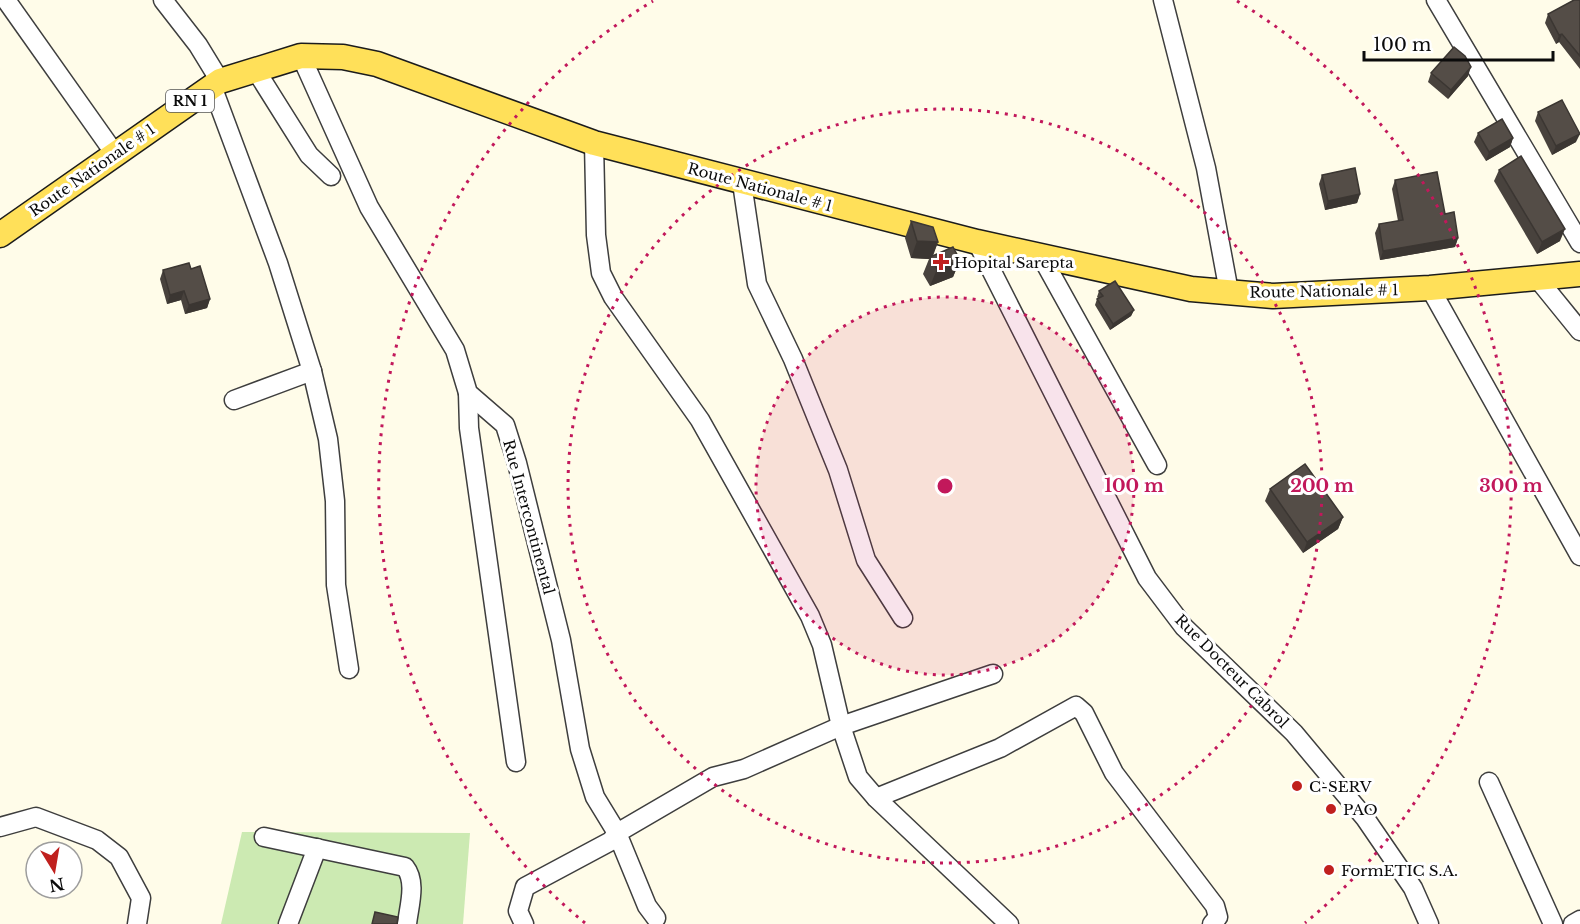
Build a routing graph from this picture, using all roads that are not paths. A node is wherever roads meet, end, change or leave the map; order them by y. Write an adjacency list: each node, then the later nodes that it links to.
1 (6, 0): 9 (street)
2 (163, 0): 7 (street)
3 (1163, 0): 19 (street)
4 (1436, 0): 14 (street)
5 (301, 56): 6 (main road, Route Nationale # 1 / RN 1); 8 (main road, Route Nationale # 1 / RN 1); 22 (street)
6 (255, 69): 7 (main road, Route Nationale # 1 / RN 1); 10 (street)
7 (216, 83): 9 (main road, Route Nationale # 1 / RN 1); 21 (street)
8 (594, 143): 11 (main road, Route Nationale # 1 / RN 1); 29 (street)
9 (115, 154): 12 (main road, Route Nationale # 1 / RN 1)
10 (331, 176)
11 (742, 183): 13 (main road, Route Nationale # 1 / RN 1); 26 (street)
12 (0, 235)
13 (977, 242): 15 (main road, Route Nationale # 1 / RN 1); 45 (street, Rue Docteur Cabrol)
14 (1580, 243)
15 (1041, 256): 19 (main road, Route Nationale # 1 / RN 1); 24 (street)
16 (1580, 274): 17 (main road, Route Nationale # 1 / RN 1)
17 (1537, 278): 18 (main road, Route Nationale # 1 / RN 1); 20 (street)
18 (1430, 288): 19 (main road, Route Nationale # 1 / RN 1); 25 (street)
19 (1229, 292)
20 (1580, 331)
21 (312, 371): 23 (street); 27 (street)
22 (468, 393): 30 (street); 35 (street, Rue Intercontinental)
23 (234, 400)
24 (1157, 465)
25 (1580, 556)
26 (903, 618)
27 (350, 669)
28 (993, 674): 29 (street)
29 (841, 726): 32 (street); 35 (street)
30 (516, 762)
31 (1489, 782): 46 (street)
32 (876, 798): 43 (street); 44 (street)
33 (0, 827): 39 (street)
34 (264, 837): 36 (street)
35 (614, 837): 37 (street, Rue Intercontinental); 42 (street)
36 (317, 848): 40 (street); 41 (street)
37 (656, 918)
38 (1580, 920): 47 (street)
39 (137, 924)
40 (288, 924)
41 (407, 924)
42 (524, 924)
43 (1008, 924)
44 (1212, 924)
45 (1429, 924)
46 (1553, 924)
47 (1573, 924)

